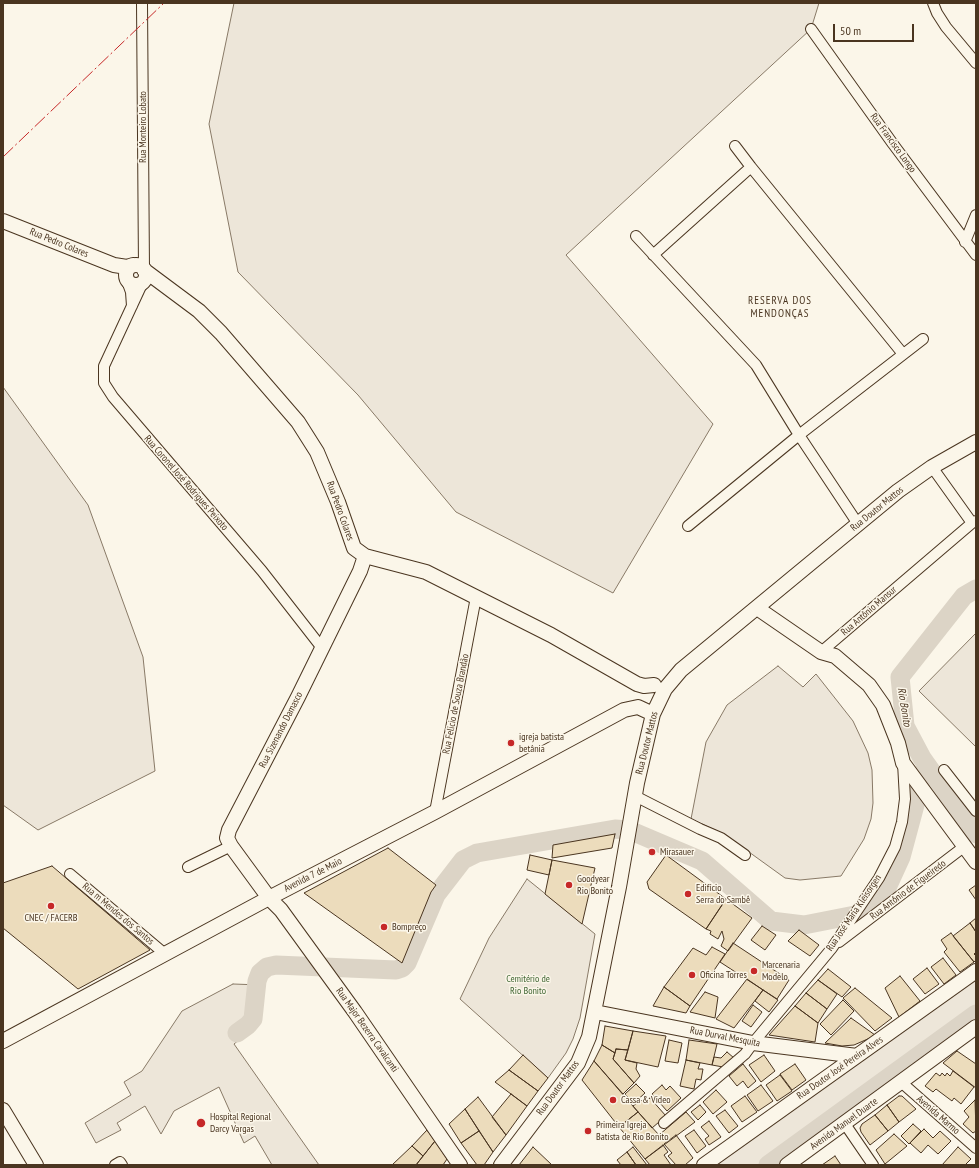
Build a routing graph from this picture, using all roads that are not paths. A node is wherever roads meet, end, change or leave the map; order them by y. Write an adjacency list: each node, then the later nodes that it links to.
1 (142, 3): 14 (street, Rua Monteiro Lobato)
2 (933, 3): 4 (street)
3 (811, 30): 10 (street, Rua Francisco Longo)
4 (976, 63)
5 (735, 146): 6 (street)
6 (750, 167): 11 (street); 18 (street)
7 (976, 215): 10 (street)
8 (3, 221): 13 (main road, Rua Pedro Colares)
9 (636, 236): 11 (street)
10 (965, 242): 12 (street, Rua Francisco Longo)
11 (653, 255): 19 (street)
12 (976, 255)
13 (114, 266): 14 (main road, Rua Pedro Colares); 15 (main road, Rua Pedro Colares)
14 (144, 274): 15 (main road); 16 (street, Rua Coronel José Rodrigues Peixoto); 25 (main road, Rua Pedro Colares)
15 (126, 278): 16 (street)
16 (132, 306): 28 (street, Rua Coronel José Rodrigues Peixoto)
17 (923, 339): 18 (street)
18 (903, 354): 19 (street)
19 (799, 435): 23 (street); 24 (street)
20 (976, 442): 21 (main road, Rua Doutor Mattos)
21 (932, 468): 22 (street); 23 (main road, Rua Doutor Mattos)
22 (974, 522): 29 (street, Rua Antônio Mansur)
23 (858, 524): 27 (main road, Rua Doutor Mattos)
24 (688, 526)
25 (365, 556): 26 (main road, Rua Pedro Colares); 28 (main road, Rua Sizenando Damasco)
26 (476, 597): 31 (main road, Rua Pedro Colares); 38 (street, Rua Felicio de Souza Brandão)
27 (758, 608): 29 (main road); 30 (main road, Rua Doutor Mattos)
28 (322, 648): 39 (main road, Rua Sizenando Damasco)
29 (821, 652): 34 (main road, Rua José Maria Kleisorgen)
30 (681, 670): 31 (main road, Avenida 7 de Maio); 33 (main road, Rua Doutor Mattos)
31 (654, 684): 32 (main road, Avenida 7 de Maio)
32 (624, 710): 33 (main road, Avenida 7 de Maio); 38 (main road, Avenida 7 de Maio)
33 (652, 714): 36 (main road, Rua Doutor Mattos)
34 (904, 763): 40 (main road); 46 (street, Rua José Maria Kleisorgen)
35 (944, 770): 37 (street)
36 (635, 796): 41 (street); 49 (main road, Rua Doutor Mattos)
37 (976, 811)
38 (435, 812): 45 (main road, Avenida 7 de Maio)
39 (232, 846): 43 (street); 45 (main road, Rua Sizenando Damasco)
40 (965, 846): 42 (main road); 46 (street, Rua Antônio de Figueiredo)
41 (744, 855)
42 (976, 862)
43 (188, 867)
44 (70, 874): 47 (street, Rua m Mendes dos Santos)
45 (269, 898): 47 (main road, Avenida 7 de Maio); 60 (main road, Rua Major Bezerra Cavalcanti)
46 (832, 948): 52 (street, Rua José Maria Kleisorgen)
47 (165, 954): 51 (main road, Avenida 7 de Maio)
48 (976, 971): 53 (main road, Rua Doutor José Pereira Alves)
49 (595, 1012): 52 (main road, Rua Durval Mesquita); 61 (main road, Rua Doutor Mattos)
50 (976, 1027): 54 (main road, Avenida Manuel Duarte)
51 (3, 1041)
52 (753, 1043): 53 (main road, Rua Durval Mesquita); 56 (street, Rua José Maria Kleisorgen)
53 (857, 1056): 62 (main road, Rua Doutor José Pereira Alves)
54 (901, 1082): 57 (main road, Avenida Manuel Duarte); 58 (street, Avenida Marmo)
55 (3, 1110): 59 (main road)
56 (664, 1123)
57 (845, 1124): 63 (main road, Avenida Manuel Duarte); 64 (street)
58 (976, 1148)
59 (36, 1165)
60 (460, 1165)
61 (501, 1165)
62 (704, 1165)
63 (787, 1165)
64 (874, 1165)

